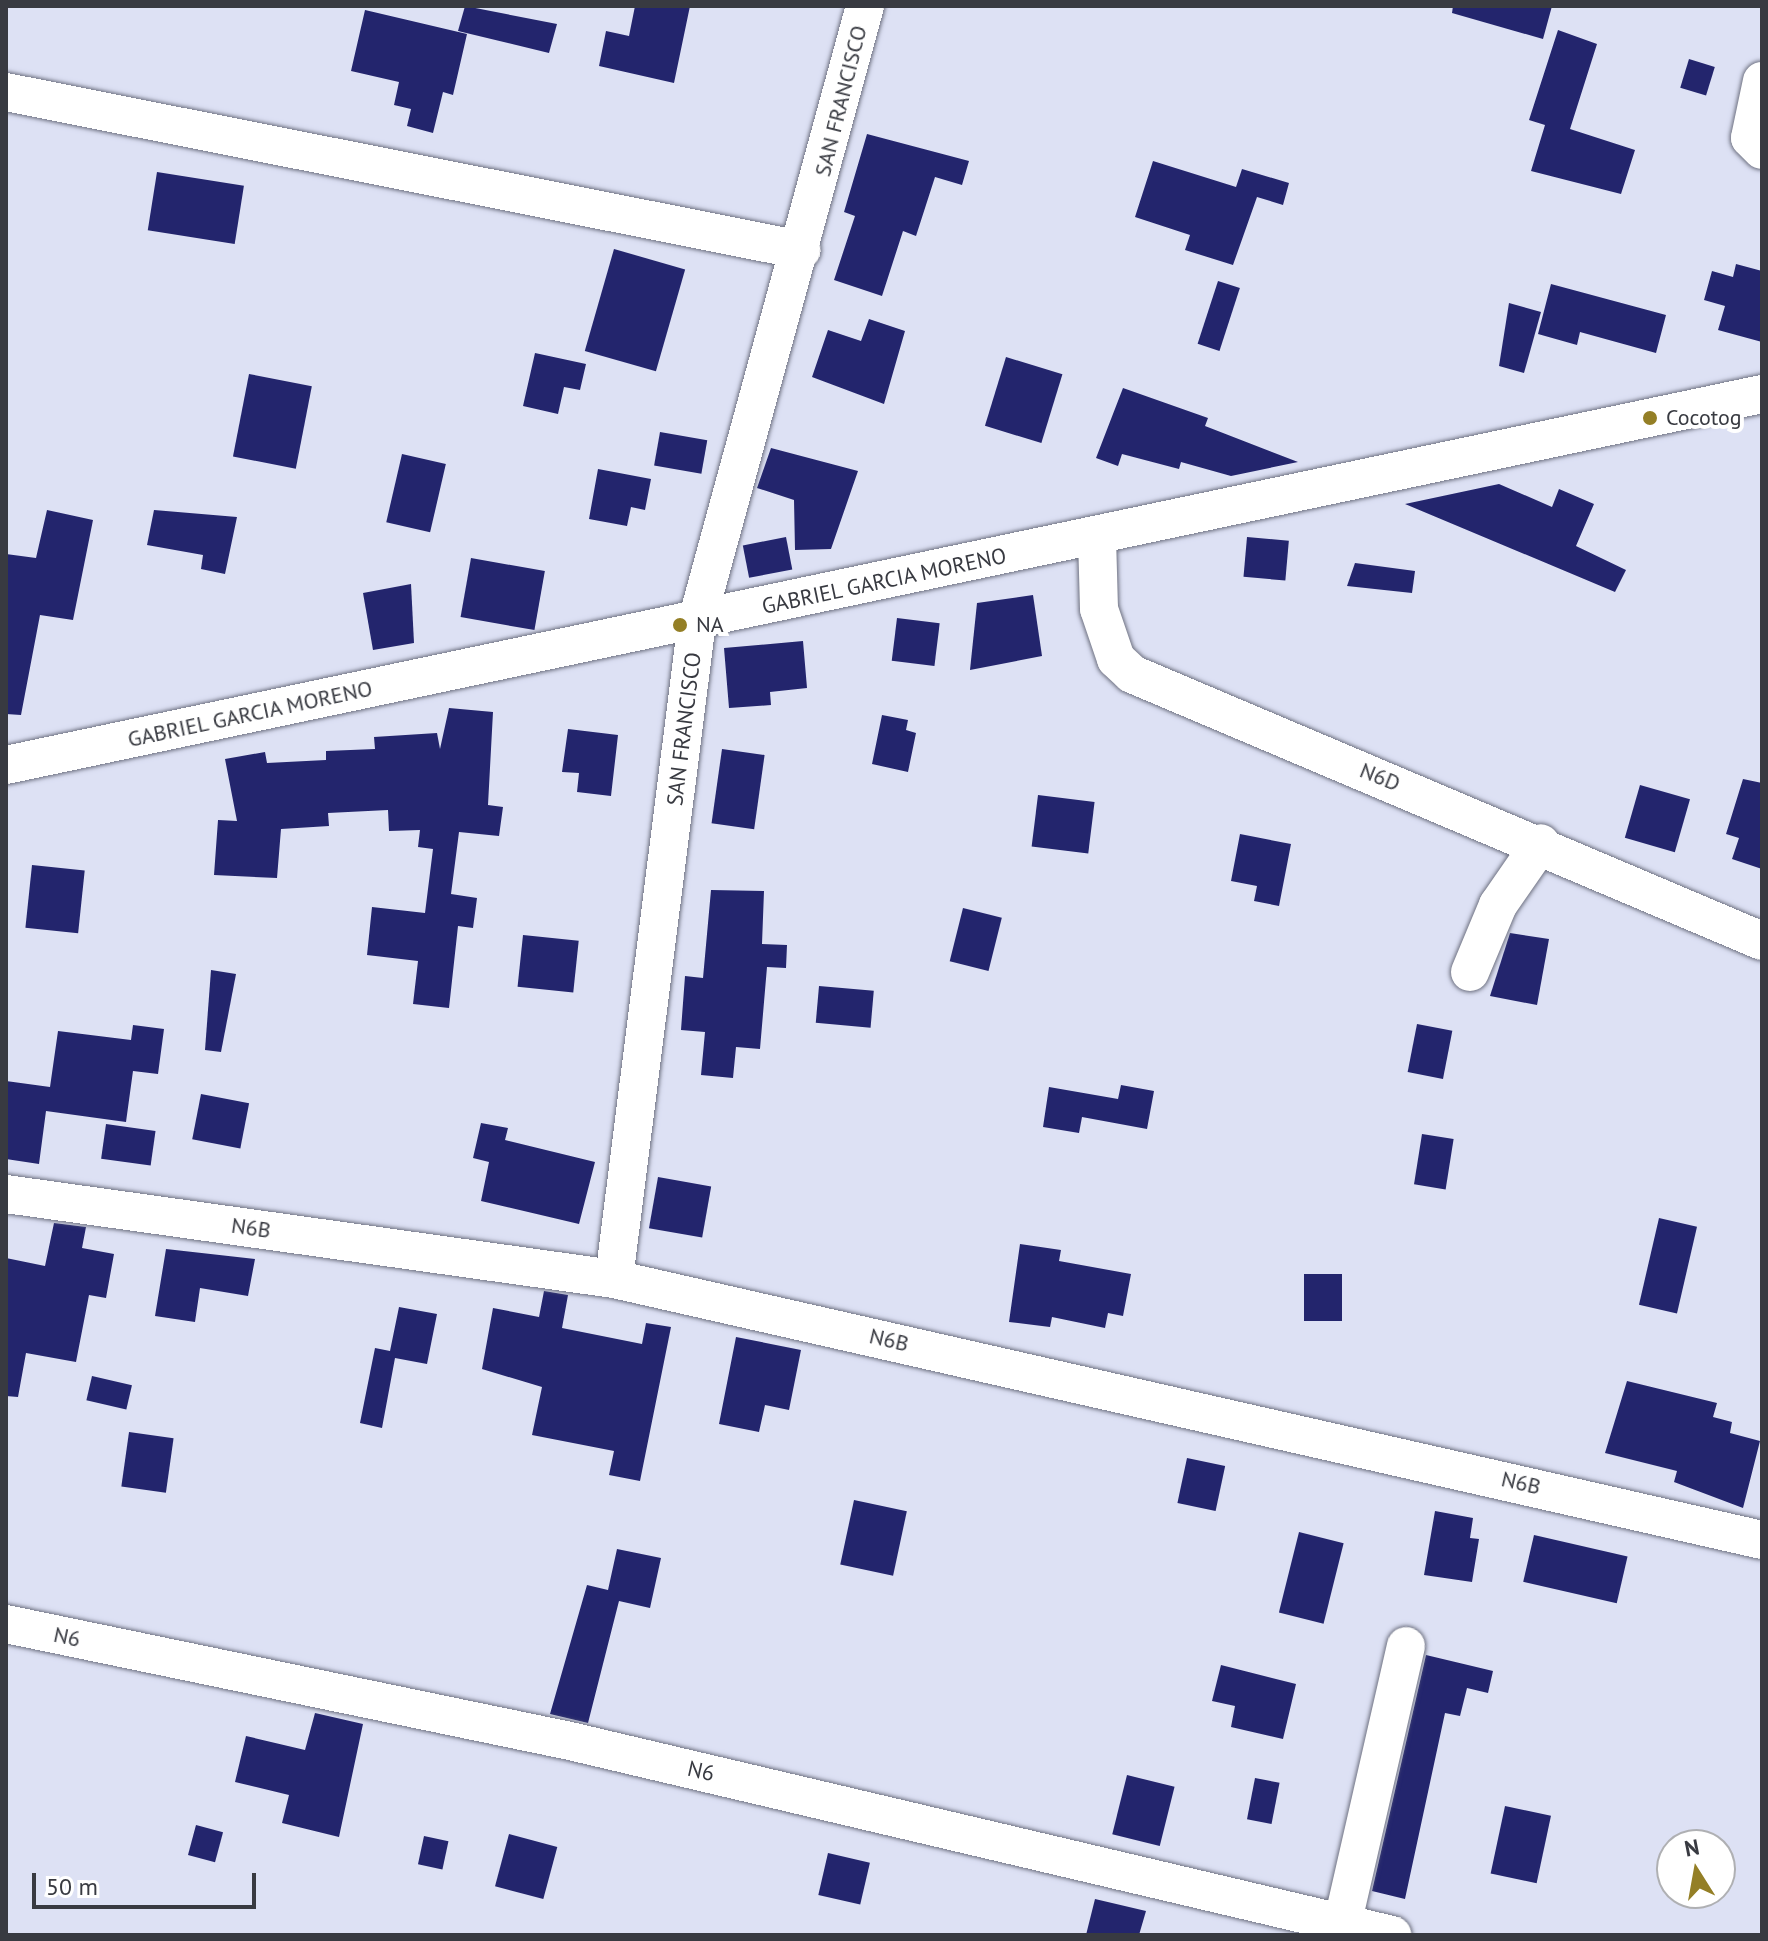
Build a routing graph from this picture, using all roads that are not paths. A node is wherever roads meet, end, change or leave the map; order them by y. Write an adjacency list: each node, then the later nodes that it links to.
1 (865, 6): 5 (street, SAN FRANCISCO)
2 (1762, 81): 4 (street)
3 (6, 92): 5 (street)
4 (1762, 150)
5 (801, 250): 8 (street, SAN FRANCISCO)
6 (1762, 394): 7 (street, GABRIEL GARCIA MORENO)
7 (1097, 537): 8 (street, GABRIEL GARCIA MORENO); 10 (street, N6D)
8 (697, 621): 9 (street, GABRIEL GARCIA MORENO); 14 (street, SAN FRANCISCO)
9 (6, 765)
10 (1541, 843): 11 (street, N6D); 12 (street)
11 (1762, 941)
12 (1470, 972)
13 (6, 1194): 14 (street, N6B)
14 (614, 1279): 15 (street, N6B)
15 (1762, 1540)
16 (6, 1624): 18 (street, N6)
17 (1406, 1646): 18 (street)
18 (1343, 1921): 19 (street, N6)
19 (1392, 1935)

